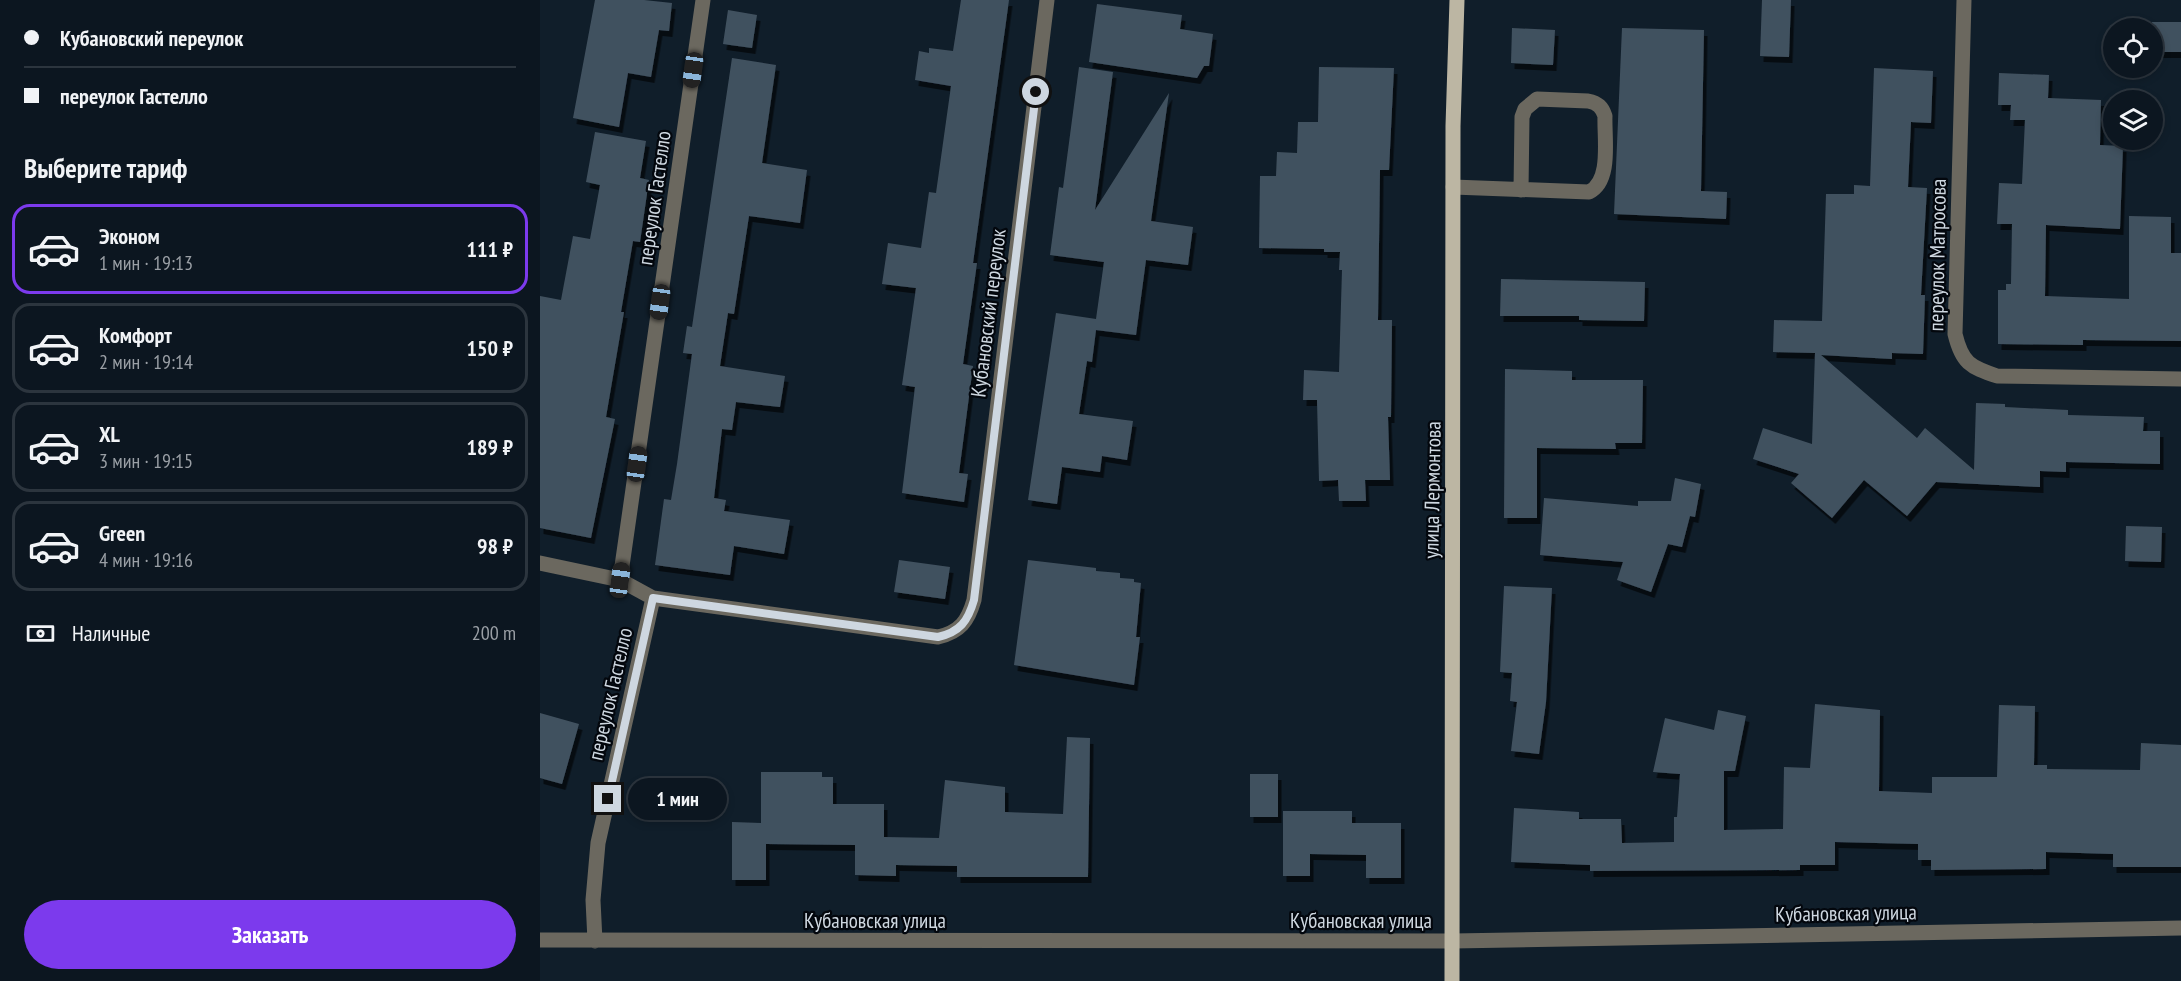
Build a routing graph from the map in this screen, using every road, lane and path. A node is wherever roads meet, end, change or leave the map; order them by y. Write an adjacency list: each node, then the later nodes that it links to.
1 (703, 0): 9 (street, переулок Гастелло)
2 (1047, 0): 10 (street, Кубановский переулок)
3 (1456, 0): 5 (main road, улица Лермонтова)
4 (1964, 0): 7 (street, переулок Матросова)
5 (1454, 187): 6 (street); 14 (main road, улица Лермонтова)
6 (1521, 190): 6 (street)
7 (2181, 379)
8 (540, 563): 9 (street)
9 (620, 580): 10 (street)
10 (653, 598): 13 (street, переулок Гастелло)
11 (2181, 928): 14 (street, Кубановская улица)
12 (540, 940): 13 (street, Кубановская улица)
13 (595, 941): 14 (street, Кубановская улица)
14 (1452, 941): 15 (main road, улица Лермонтова)
15 (1452, 981)

